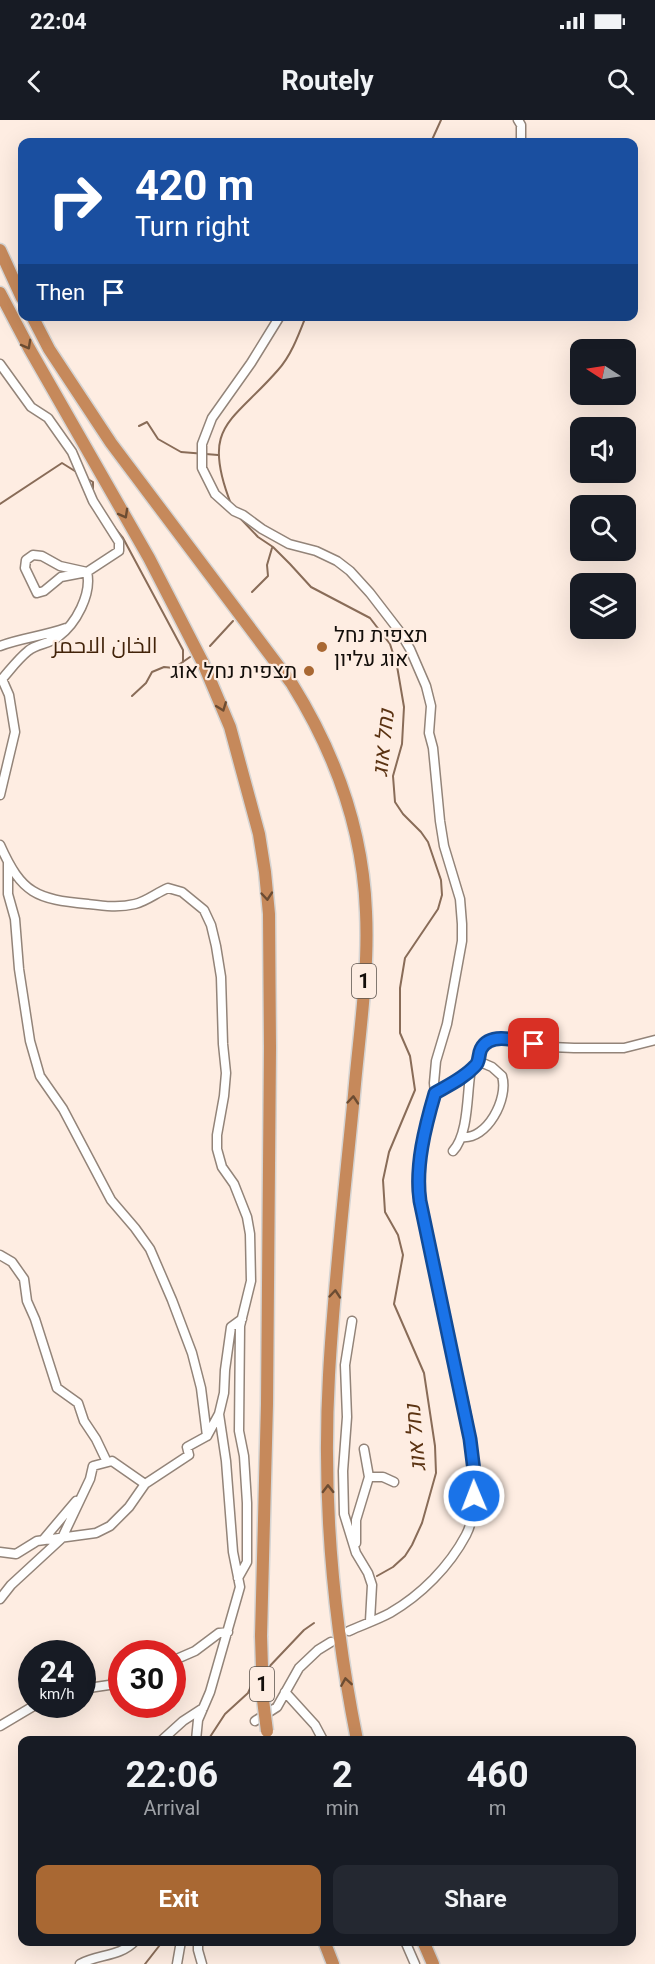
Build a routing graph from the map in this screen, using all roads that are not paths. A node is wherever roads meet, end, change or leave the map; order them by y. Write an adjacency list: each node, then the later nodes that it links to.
1 (518, 120): 2 (street)
2 (521, 138)
3 (0, 250): 4 (highway)
4 (18, 289)
5 (0, 293): 51 (highway, 1, one-way to 51, bridge)
6 (35, 321): 53 (highway, 1, one-way to 6)
7 (277, 321): 19 (street)
8 (0, 364): 9 (street)
9 (87, 572): 9 (street); 10 (street)
10 (68, 628): 11 (street); 12 (street)
11 (0, 646)
12 (1, 680): 13 (street)
13 (0, 795)
14 (0, 844): 15 (street)
15 (8, 861): 23 (street); 26 (street)
16 (655, 1040): 17 (street)
17 (478, 1062): 18 (street); 20 (street)
18 (468, 1072): 19 (street); 20 (street)
19 (435, 1093): 39 (street)
20 (461, 1137): 21 (street)
21 (453, 1151)
22 (0, 1255): 28 (street)
23 (242, 1319): 25 (street); 37 (street)
24 (352, 1321): 36 (street)
25 (219, 1414): 26 (street); 37 (street)
26 (207, 1436): 31 (street)
27 (364, 1449): 29 (street)
28 (107, 1462): 31 (street); 32 (street)
29 (369, 1476): 30 (street); 36 (street)
30 (394, 1482)
31 (145, 1484): 33 (street)
32 (81, 1495): 33 (street); 34 (street)
33 (62, 1538): 34 (street); 38 (street)
34 (43, 1540): 35 (street)
35 (0, 1552)
36 (356, 1553): 39 (street)
37 (238, 1578): 40 (street)
38 (0, 1599)
39 (370, 1621): 41 (street)
40 (228, 1632): 43 (street); 45 (street)
41 (349, 1632)
42 (331, 1642): 44 (street)
43 (186, 1656)
44 (285, 1692): 47 (street); 52 (street)
45 (203, 1708): 49 (street); 50 (street)
46 (18, 1715): 48 (street)
47 (255, 1721)
48 (0, 1726)
49 (166, 1736)
50 (196, 1736)
51 (268, 1736)
52 (321, 1736)
53 (356, 1736)
54 (129, 1946): 60 (street)
55 (180, 1946): 61 (street)
56 (198, 1946): 62 (street)
57 (326, 1946): 63 (highway)
58 (407, 1946): 64 (street)
59 (425, 1946): 65 (highway)
60 (80, 1964)
61 (177, 1964)
62 (202, 1964)
63 (333, 1964)
64 (415, 1964)
65 (433, 1964)

